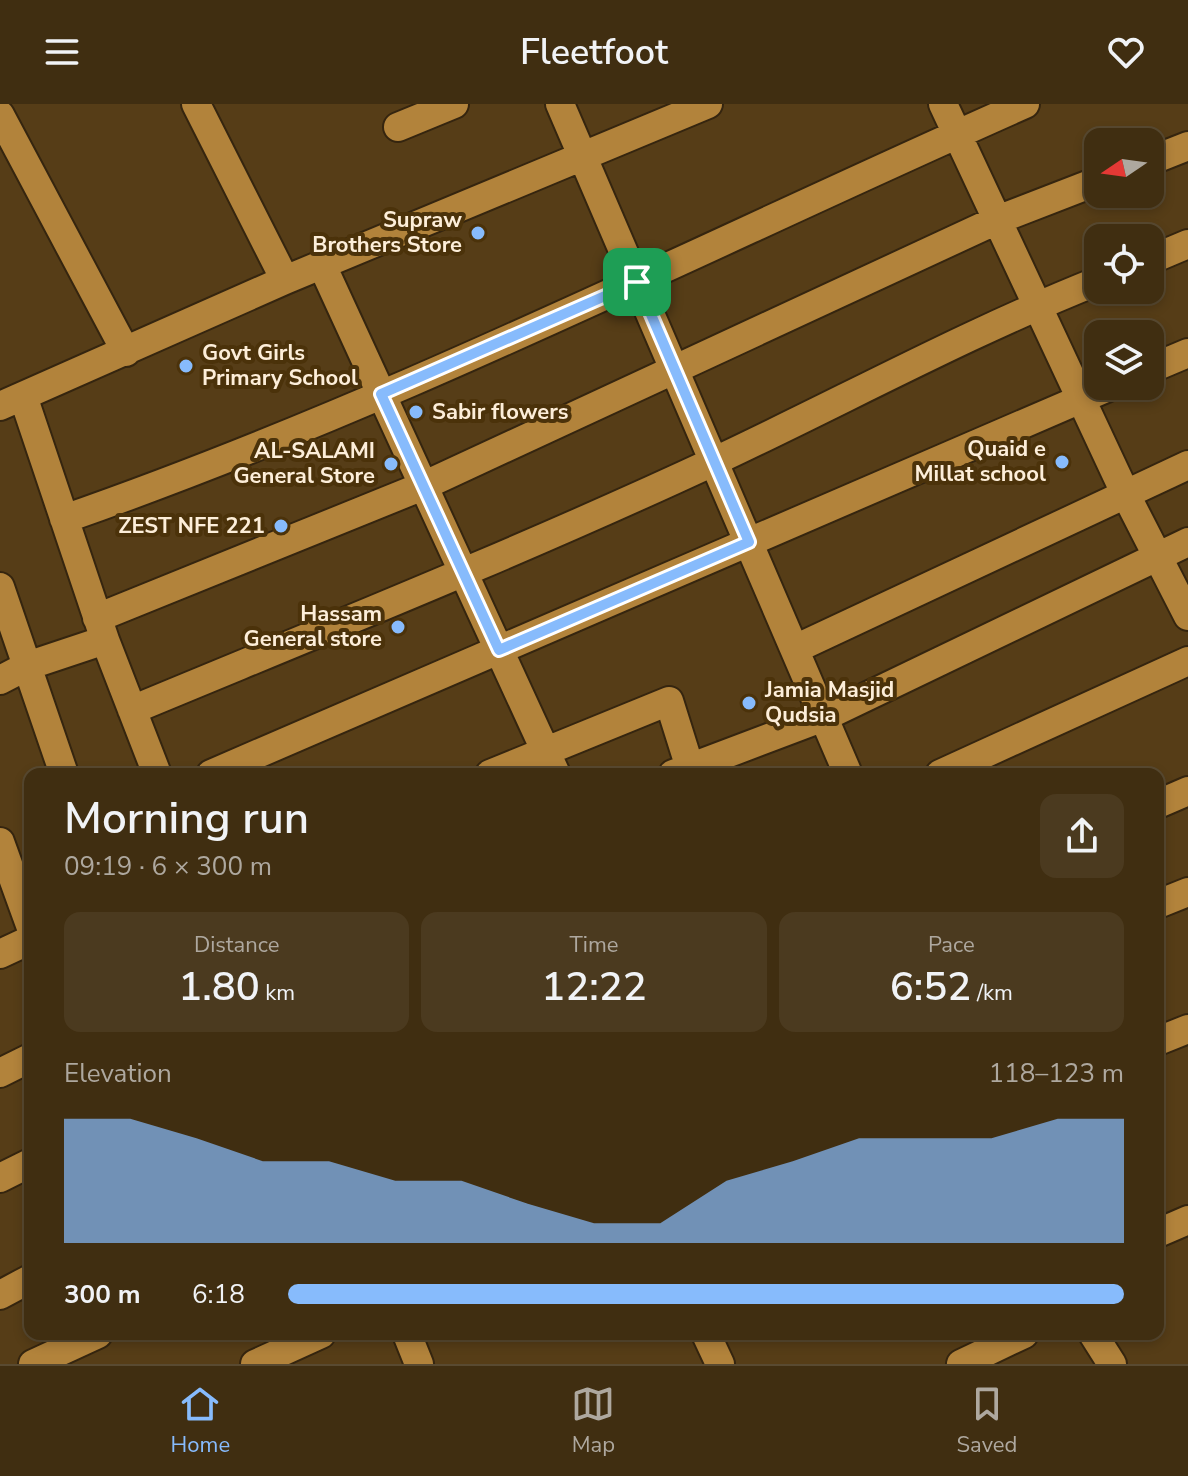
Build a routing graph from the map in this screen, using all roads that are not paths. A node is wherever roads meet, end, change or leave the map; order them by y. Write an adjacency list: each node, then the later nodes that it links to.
1 (196, 104): 18 (street)
2 (454, 104): 8 (street)
3 (560, 104): 12 (street)
4 (708, 104): 12 (street)
5 (943, 104): 9 (street)
6 (1025, 104): 9 (street)
7 (0, 115): 22 (street)
8 (398, 127)
9 (957, 134): 14 (street); 19 (street)
10 (1188, 146): 11 (street)
11 (1164, 155)
12 (584, 159): 17 (street); 19 (street)
13 (1084, 186): 14 (street)
14 (997, 220): 21 (street); 25 (street)
15 (1188, 244): 16 (street)
16 (1164, 254)
17 (322, 265): 18 (street); 26 (street)
18 (285, 280): 22 (street)
19 (637, 282): 25 (street); 26 (street)
20 (1084, 287): 21 (street)
21 (1037, 305): 28 (street); 30 (street)
22 (126, 352): 29 (street)
23 (1188, 353): 24 (street)
24 (1164, 363)
25 (674, 368): 30 (street); 32 (street)
26 (381, 394): 32 (street); 34 (street)
27 (1084, 398): 28 (street)
28 (1081, 399): 33 (street); 35 (street)
29 (11, 401): 34 (street)
30 (714, 461): 35 (street); 38 (street)
31 (1188, 465): 33 (street)
32 (423, 486): 38 (street); 41 (street)
33 (1125, 493): 37 (street); 42 (street)
34 (64, 519): 41 (street)
35 (749, 542): 42 (street); 43 (street)
36 (1188, 542): 37 (street)
37 (1157, 555): 40 (street); 48 (street)
38 (463, 573): 43 (street); 47 (street)
39 (0, 587): 45 (street)
40 (1188, 616)
41 (101, 629): 45 (street); 47 (street)
42 (795, 649): 48 (street)
43 (499, 650): 49 (street); 52 (street)
44 (1188, 661): 57 (street)
45 (27, 666): 46 (street); 50 (street)
46 (0, 680)
47 (132, 710): 51 (street)
48 (824, 717): 55 (street); 56 (street)
49 (550, 763): 53 (street); 54 (street)
50 (62, 768)
51 (155, 768)
52 (225, 768)
53 (523, 768)
54 (680, 768)
55 (689, 768)
56 (845, 768)
57 (953, 768)
58 (1188, 791): 59 (street)
59 (1164, 801)
60 (0, 842): 63 (street)
61 (1188, 892): 62 (street)
62 (1164, 902)
63 (24, 908)
64 (24, 943): 65 (street)
65 (0, 954)
66 (1188, 1029): 67 (street)
67 (1164, 1039)
68 (24, 1061): 69 (street)
69 (0, 1073)
70 (24, 1166): 71 (street)
71 (0, 1178)
72 (1188, 1220): 73 (street)
73 (1164, 1230)
74 (24, 1282): 75 (street)
75 (0, 1295)
76 (85, 1340): 82 (street)
77 (308, 1340): 83 (street)
78 (409, 1340): 84 (street)
79 (709, 1340): 85 (street)
80 (1011, 1340): 86 (street)
81 (1097, 1340): 87 (street)
82 (33, 1364)
83 (255, 1364)
84 (419, 1364)
85 (720, 1364)
86 (961, 1364)
87 (1112, 1364)

